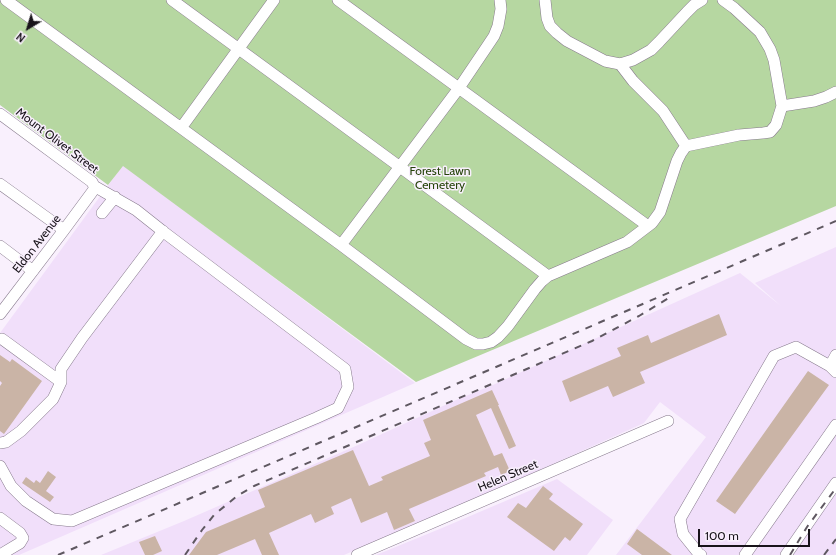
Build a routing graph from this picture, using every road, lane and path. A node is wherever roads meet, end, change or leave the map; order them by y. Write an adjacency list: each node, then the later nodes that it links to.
1 (6, 0): 15 (street)
2 (172, 0): 9 (street)
3 (274, 0): 9 (street)
4 (338, 0): 11 (street)
5 (500, 0): 11 (street)
6 (545, 0): 10 (street)
7 (702, 0): 10 (street)
8 (723, 0): 13 (street)
9 (238, 48): 15 (street); 17 (street)
10 (620, 64): 16 (street)
11 (459, 88): 17 (street); 22 (street)
12 (836, 92): 13 (street)
13 (782, 106): 16 (street)
14 (0, 114): 19 (street, Mount Olivet Street)
15 (181, 128): 25 (street)
16 (686, 146): 22 (street)
17 (400, 166): 25 (street); 28 (street)
18 (0, 184): 23 (street)
19 (94, 188): 20 (street, Mount Olivet Street); 23 (street, Eldon Avenue)
20 (115, 197): 21 (street); 24 (street, Mount Olivet Street)
21 (102, 213)
22 (648, 226): 28 (street)
23 (64, 230): 27 (street, Eldon Avenue)
24 (163, 231): 33 (street); 37 (street, Mount Olivet Street)
25 (342, 245): 28 (street)
26 (0, 246): 27 (street)
27 (33, 271): 29 (street, Eldon Avenue)
28 (548, 276)
29 (0, 314)
30 (2, 339): 33 (street)
31 (836, 355): 32 (street)
32 (833, 369): 42 (street)
33 (61, 382): 36 (street)
34 (668, 421): 41 (street, Helen Street)
35 (836, 425): 43 (street)
36 (0, 443)
37 (0, 466)
38 (836, 483): 44 (street)
39 (0, 518): 40 (street)
40 (0, 555)
41 (357, 555)
42 (700, 555)
43 (745, 555)
44 (786, 555)

